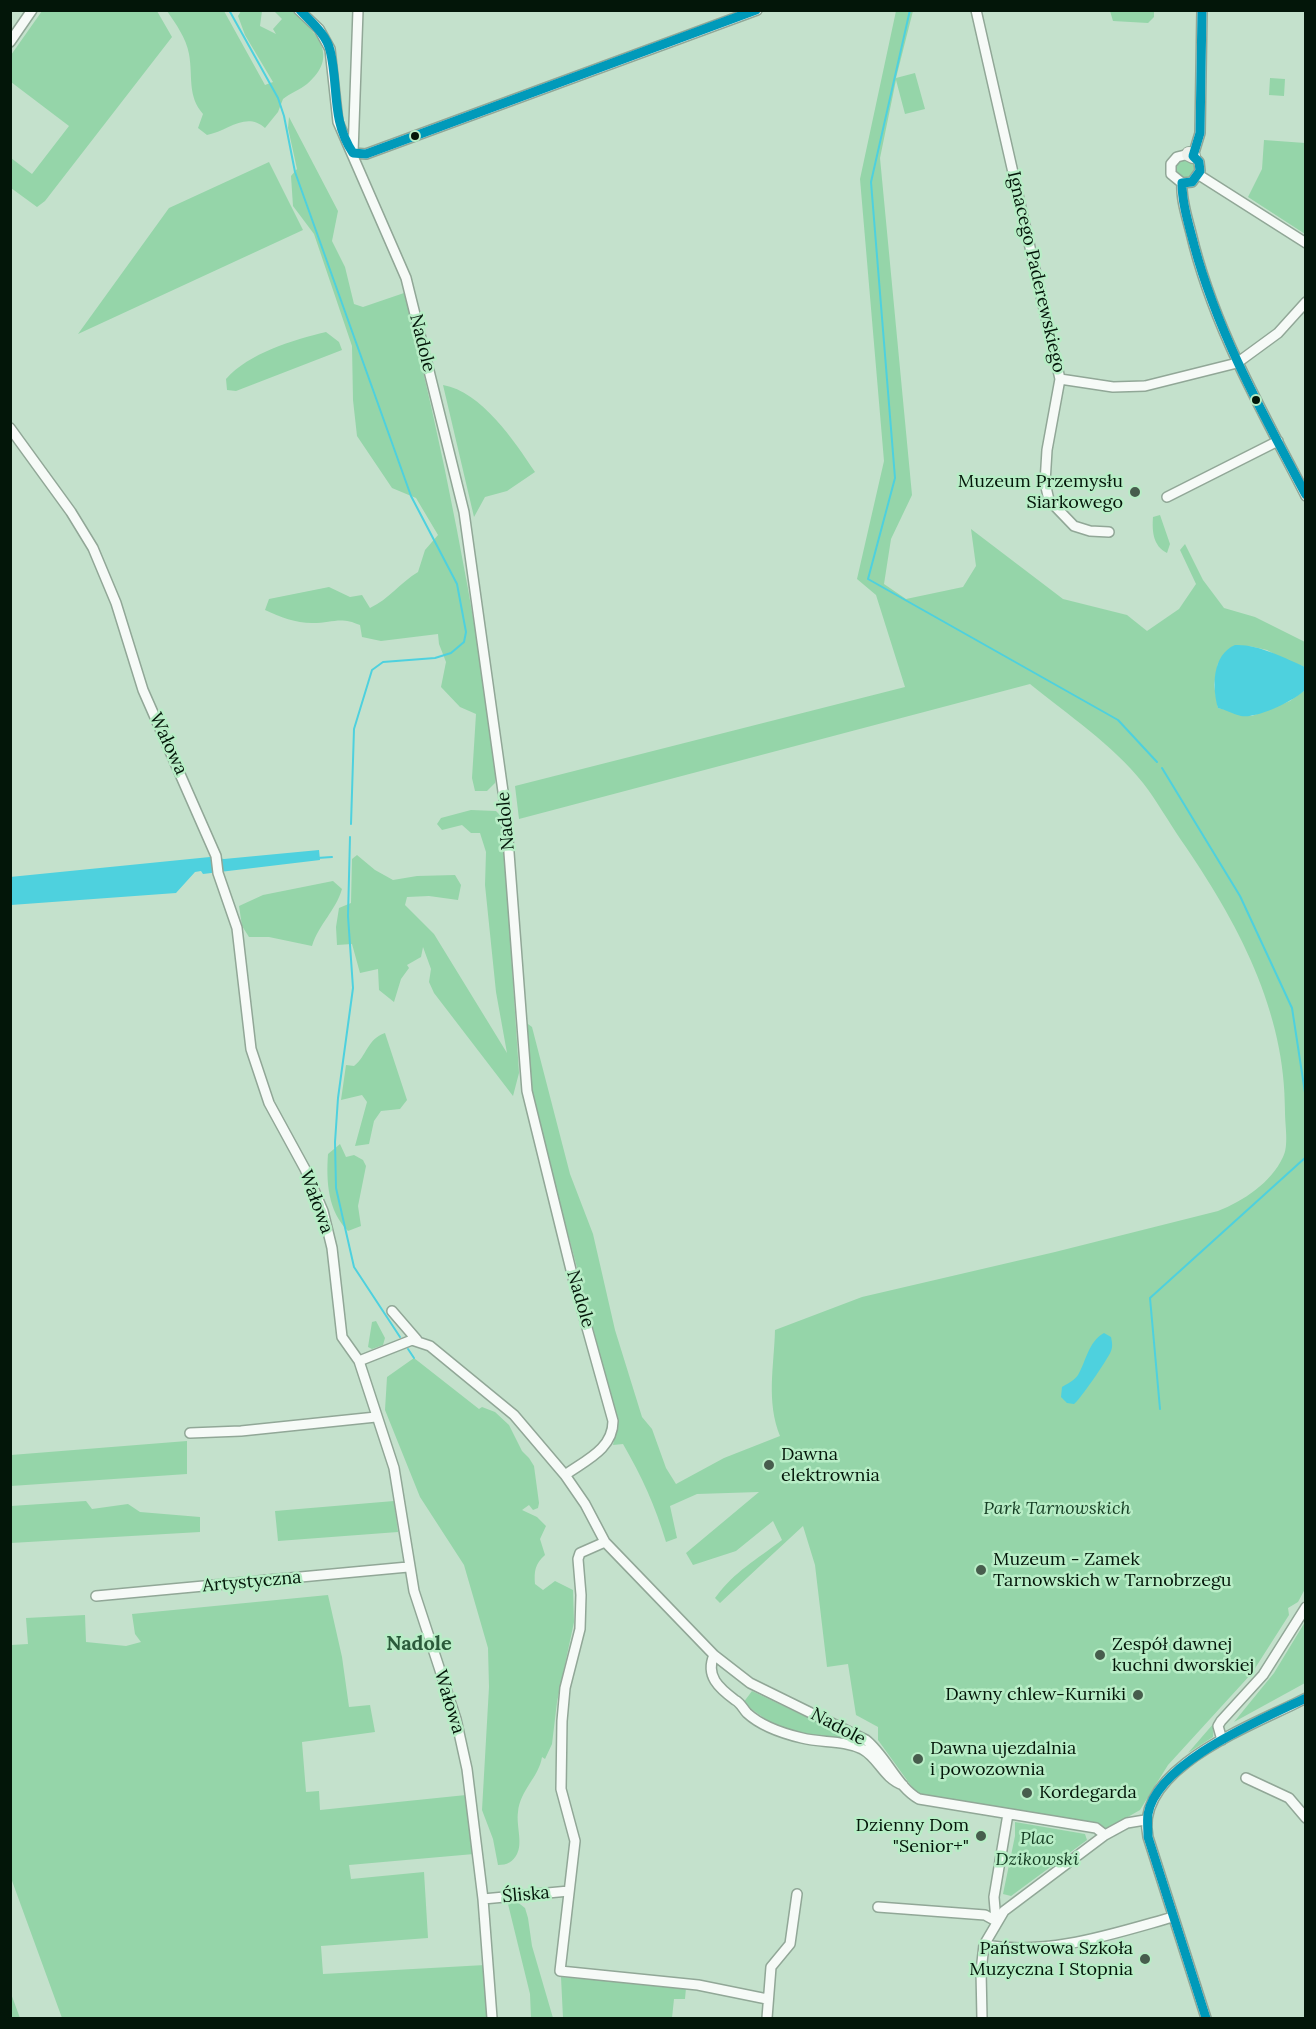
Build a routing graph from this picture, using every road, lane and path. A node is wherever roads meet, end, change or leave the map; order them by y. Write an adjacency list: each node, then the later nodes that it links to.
1 (32, 10): 7 (street)
2 (299, 10): 8 (street, Nadole)
3 (358, 10): 8 (street)
4 (757, 10): 8 (street)
5 (976, 10): 15 (street, Ignacego Paderewskiego)
6 (1202, 10): 9 (street)
7 (10, 42)
8 (353, 153): 26 (street, Nadole)
9 (1191, 155): 10 (street); 11 (street)
10 (1199, 175): 11 (street); 12 (street)
11 (1182, 183): 14 (street)
12 (1305, 243)
13 (1305, 302): 14 (street)
14 (1237, 363): 15 (street); 17 (street)
15 (1060, 379): 20 (street, Ignacego Paderewskiego)
16 (10, 428): 23 (street, Wałowa)
17 (1278, 441): 18 (street); 19 (street)
18 (1305, 496)
19 (1167, 497)
20 (1109, 532)
21 (392, 1311): 22 (street, Nadole)
22 (417, 1340): 23 (street); 26 (street, Nadole)
23 (359, 1361): 24 (street, Wałowa)
24 (376, 1417): 25 (street); 28 (street, Wałowa)
25 (190, 1433)
26 (565, 1475): 27 (street, Nadole)
27 (605, 1542): 31 (street, Nadole); 40 (street)
28 (408, 1567): 29 (street, Artystyczna); 42 (street, Wałowa)
29 (96, 1596)
30 (1305, 1607): 33 (street)
31 (714, 1655): 35 (street, Nadole); 35 (street)
32 (1305, 1698): 33 (street)
33 (1222, 1740): 38 (street)
34 (1246, 1778): 37 (street)
35 (903, 1785): 36 (street, Nadole)
36 (1008, 1814): 39 (street, Nadole); 45 (street)
37 (1305, 1818)
38 (1145, 1820): 39 (street); 44 (street)
39 (1106, 1835): 45 (street)
40 (569, 1891): 42 (street, Śliska); 47 (street)
41 (797, 1894): 47 (street)
42 (483, 1899): 48 (street, Wałowa)
43 (878, 1907): 45 (street)
44 (1173, 1917): 46 (street); 51 (street)
45 (996, 1921): 46 (street)
46 (984, 1945): 50 (street)
47 (767, 1999): 49 (street)
48 (492, 2019)
49 (767, 2019)
50 (982, 2019)
51 (1206, 2019)

